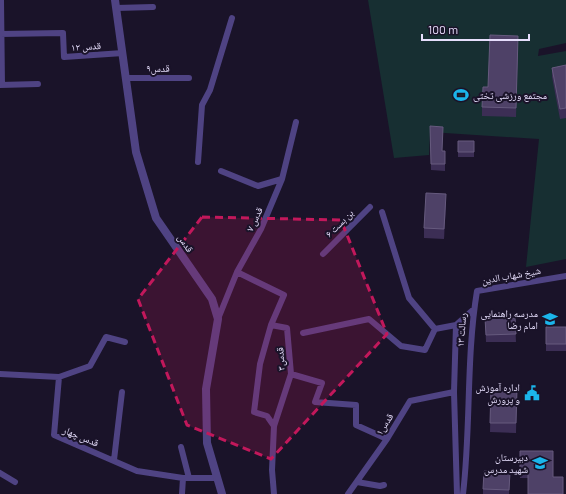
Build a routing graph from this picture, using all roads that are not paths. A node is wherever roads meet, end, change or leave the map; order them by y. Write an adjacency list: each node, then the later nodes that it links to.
1 (1, 0): 5 (street)
2 (115, 4): 3 (street); 6 (street, قدس)
3 (152, 7)
4 (232, 18): 12 (street)
5 (1, 34): 6 (street, قدس ۱۲); 10 (street)
6 (122, 53): 7 (street, قدس)
7 (126, 78): 8 (street, قدس۹); 21 (street, قدس)
8 (189, 78)
9 (38, 84): 10 (street)
10 (1, 85)
11 (296, 122): 14 (street, قدس ۷)
12 (198, 162)
13 (221, 171): 14 (street)
14 (282, 179): 18 (street, قدس ۷)
15 (370, 207): 17 (street, بن بست ۶)
16 (382, 212): 24 (street)
17 (323, 254)
18 (237, 272): 21 (street, قدس ۷); 22 (street, قدس۳)
19 (566, 276): 20 (street, شیخ شهاب الدین)
20 (474, 309): 23 (street, رسالت ۱۳); 47 (street, رسالت ۱۳)
21 (218, 319): 38 (street, قدس)
22 (271, 325): 28 (street, قدس۳); 32 (street, قدس۳)
23 (456, 325): 24 (street); 31 (street, رسالت ۱۳)
24 (436, 329): 25 (street)
25 (303, 333)
26 (125, 342): 29 (street)
27 (0, 374): 29 (street)
28 (291, 374): 32 (street, قدس۳); 33 (street)
29 (59, 377): 35 (street, قدس چهار)
30 (122, 392): 35 (street)
31 (454, 392): 33 (street, قدس۱); 46 (street, رسالت ۱۳)
32 (274, 426): 44 (street, قدس۳)
33 (387, 439): 40 (street, قدس۱)
34 (181, 447): 37 (street)
35 (114, 460): 37 (street, قدس چهار)
36 (0, 473): 39 (street)
37 (186, 478): 38 (street, قدس چهار); 42 (street)
38 (216, 478): 43 (street, قدس)
39 (15, 482)
40 (357, 482): 41 (street); 45 (street, قدس۱)
41 (384, 485)
42 (182, 494)
43 (222, 494)
44 (274, 494)
45 (348, 494)
46 (457, 494)
47 (463, 494)

